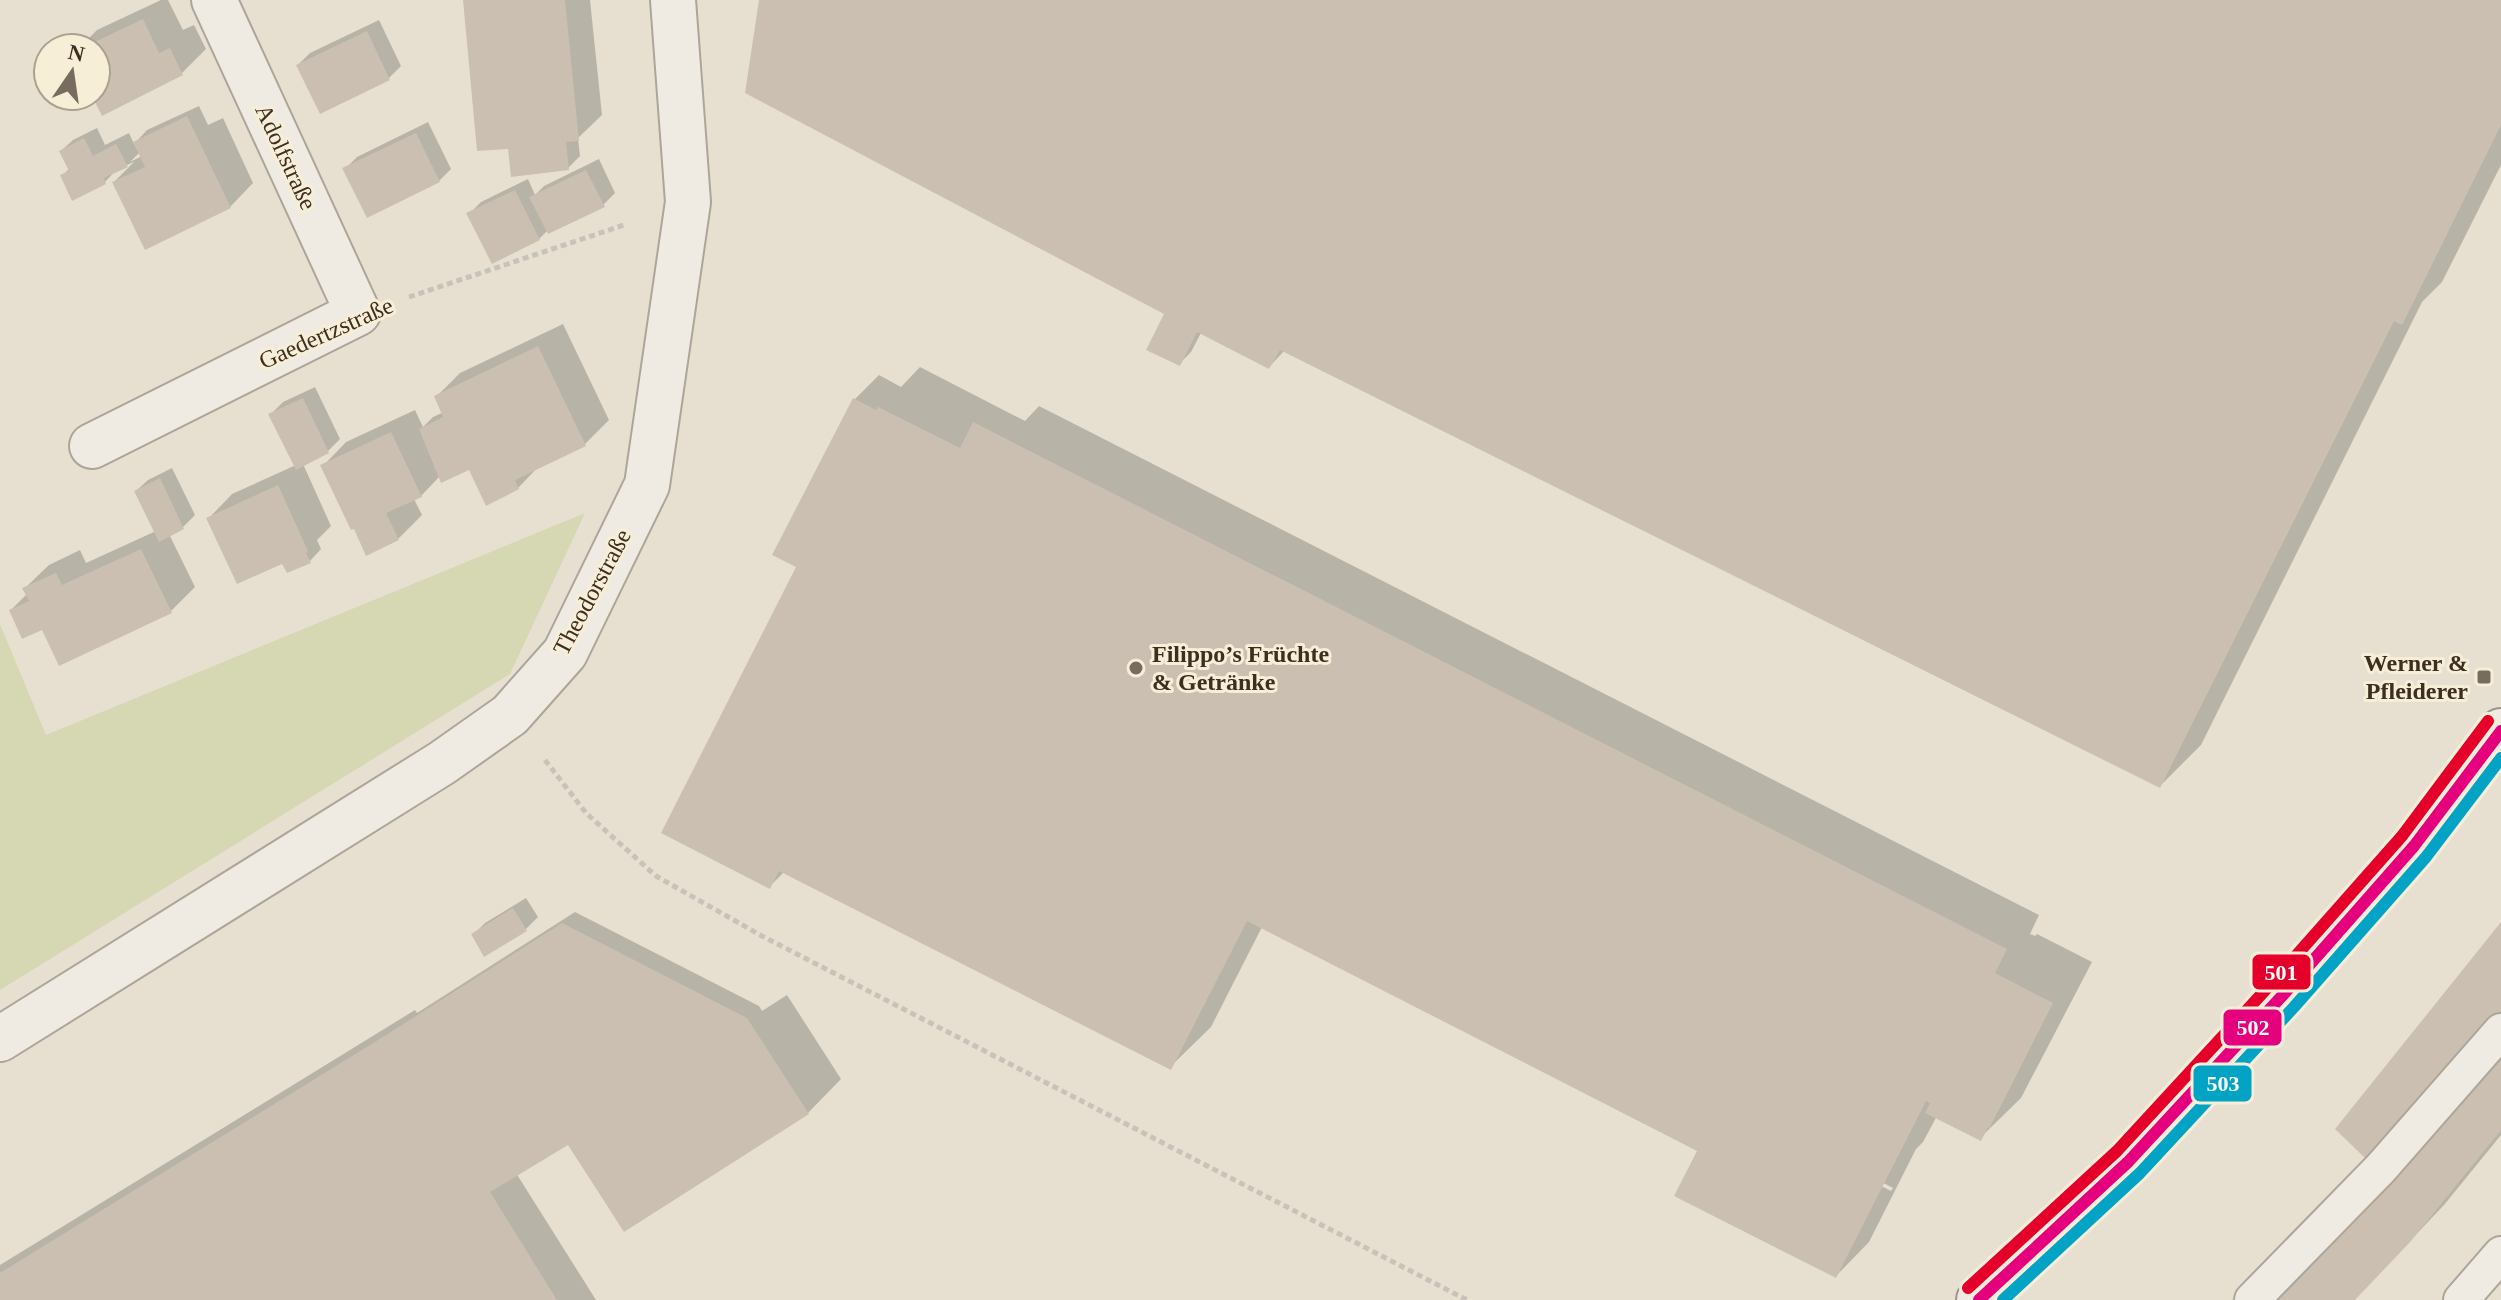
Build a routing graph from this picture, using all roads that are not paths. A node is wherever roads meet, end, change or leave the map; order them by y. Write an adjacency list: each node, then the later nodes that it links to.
1 (214, 0): 3 (street, Adolfstraße)
2 (673, 0): 7 (street, Theodorstraße)
3 (358, 313): 4 (street, Gaedertzstraße)
4 (92, 446)
5 (2501, 731): 9 (street)
6 (2501, 1031): 10 (lane)
7 (0, 1039)
8 (2501, 1254): 11 (lane)
9 (1979, 1300)
10 (2252, 1300)
11 (2461, 1300)

